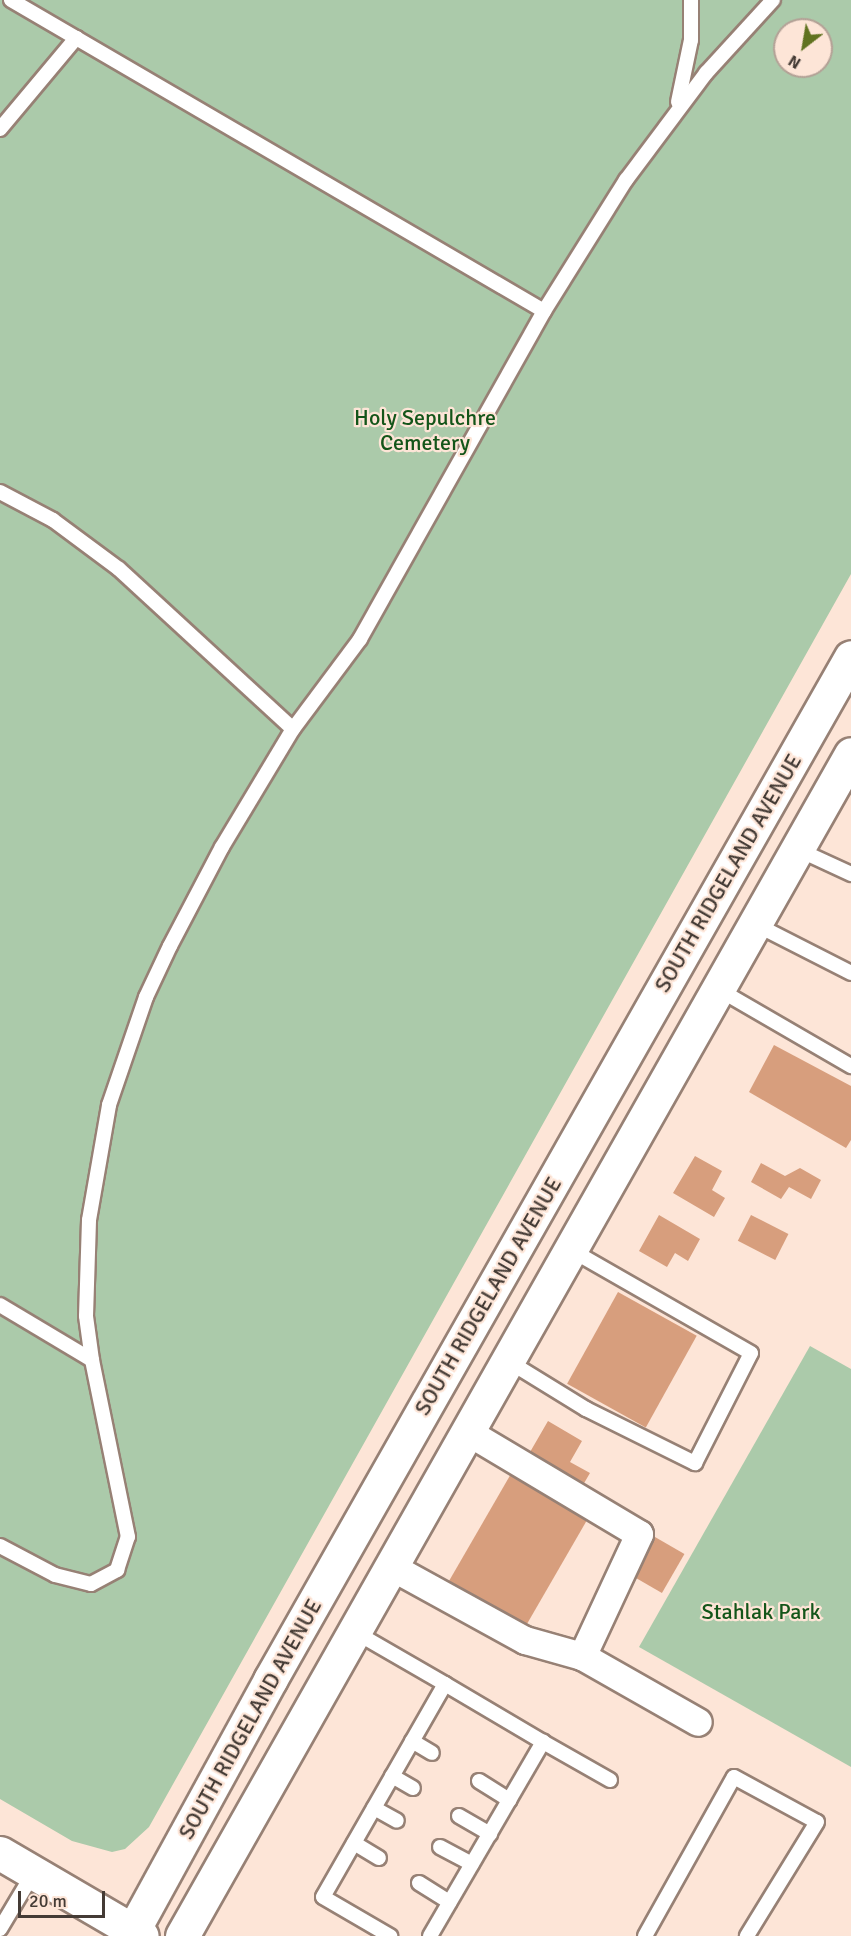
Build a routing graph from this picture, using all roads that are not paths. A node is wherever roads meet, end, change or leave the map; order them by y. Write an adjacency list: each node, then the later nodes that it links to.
1 (10, 0): 4 (lane)
2 (691, 0): 5 (lane)
3 (773, 0): 5 (lane)
4 (76, 38): 6 (lane); 7 (lane)
5 (675, 113): 7 (lane)
6 (0, 129)
7 (544, 311): 10 (lane)
8 (0, 492): 10 (lane)
9 (851, 657): 50 (main road, SOUTH RIDGELAND AVENUE)
10 (293, 729): 20 (lane)
11 (851, 754): 12 (main road, SOUTH RIDGELAND AVENUE)
12 (797, 849): 13 (lane); 14 (main road, SOUTH RIDGELAND AVENUE)
13 (851, 874)
14 (755, 924): 15 (lane); 16 (main road, SOUTH RIDGELAND AVENUE)
15 (851, 973)
16 (718, 989): 17 (lane); 18 (main road, SOUTH RIDGELAND AVENUE)
17 (851, 1066)
18 (571, 1250): 21 (main road, SOUTH RIDGELAND AVENUE); 21 (lane)
19 (0, 1305): 20 (lane)
20 (92, 1360): 23 (lane)
21 (508, 1361): 22 (main road, SOUTH RIDGELAND AVENUE)
22 (468, 1432): 24 (main road, SOUTH RIDGELAND AVENUE); 26 (street)
23 (0, 1546)
24 (392, 1567): 25 (main road, SOUTH RIDGELAND AVENUE); 26 (street)
25 (355, 1632): 27 (lane); 51 (main road, SOUTH RIDGELAND AVENUE)
26 (582, 1656): 28 (street)
27 (445, 1683): 29 (lane); 30 (lane)
28 (698, 1722)
29 (412, 1741): 31 (lane); 32 (lane)
30 (543, 1742): 33 (lane); 36 (lane)
31 (432, 1753)
32 (392, 1776): 35 (lane); 37 (lane)
33 (610, 1780)
34 (479, 1781): 36 (lane)
35 (413, 1788)
36 (509, 1800): 40 (lane)
37 (374, 1808): 39 (lane); 41 (lane)
38 (459, 1816): 40 (lane)
39 (397, 1821)
40 (490, 1834): 45 (lane)
41 (354, 1843): 44 (lane); 52 (lane)
42 (440, 1847): 45 (lane)
43 (0, 1853): 46 (main road)
44 (379, 1858)
45 (472, 1864): 48 (lane)
46 (34, 1872): 49 (lane); 50 (main road)
47 (419, 1883): 48 (lane)
48 (450, 1902): 53 (lane)
49 (0, 1929)
50 (135, 1934)
51 (182, 1936)
52 (390, 1936)
53 (429, 1936)
54 (645, 1936): 55 (lane)
55 (747, 1936)

